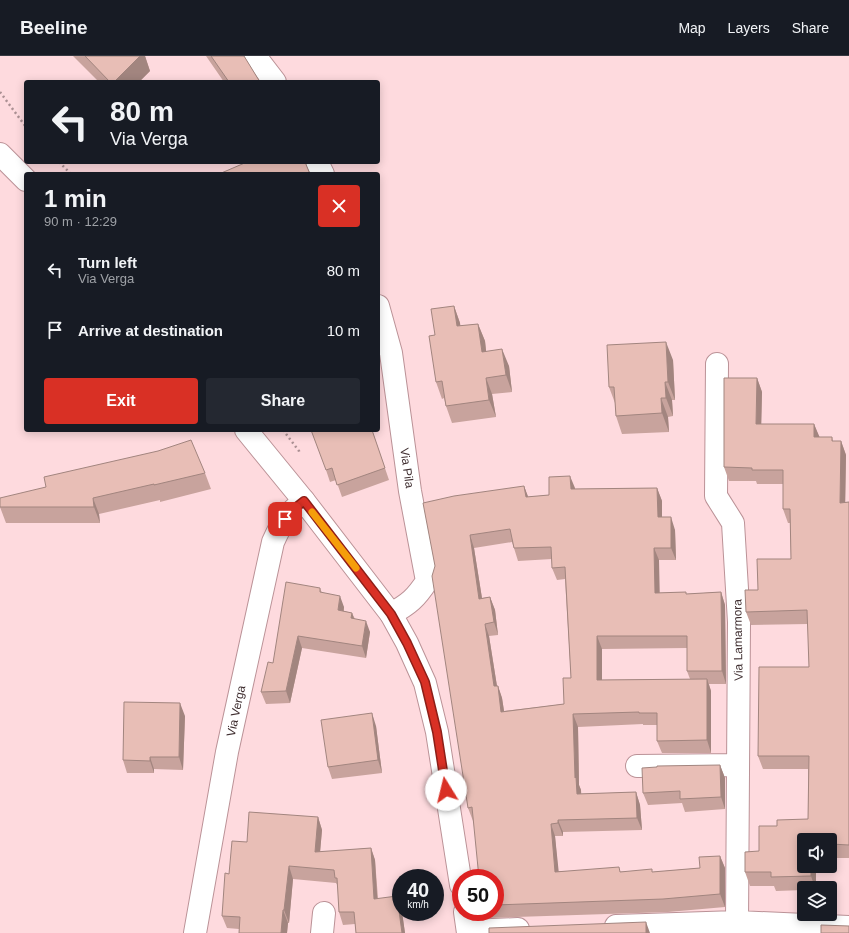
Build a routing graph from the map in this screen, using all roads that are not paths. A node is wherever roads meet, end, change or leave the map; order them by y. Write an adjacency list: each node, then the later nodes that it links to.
1 (255, 56): 2 (street)
2 (273, 80)
3 (0, 154): 4 (street)
4 (24, 178)
5 (380, 313): 9 (street, Via Pila)
6 (716, 364): 10 (street, Via Lamarmora)
7 (248, 432): 8 (street)
8 (304, 501): 9 (street); 18 (street, Via Verga)
9 (391, 614): 12 (street)
10 (738, 765): 11 (street); 13 (street, Via Lamarmora)
11 (637, 766)
12 (458, 869)
13 (737, 922): 15 (street); 16 (street)
14 (467, 925): 17 (street)
15 (595, 926)
16 (849, 927)
17 (539, 928)
18 (194, 933)

